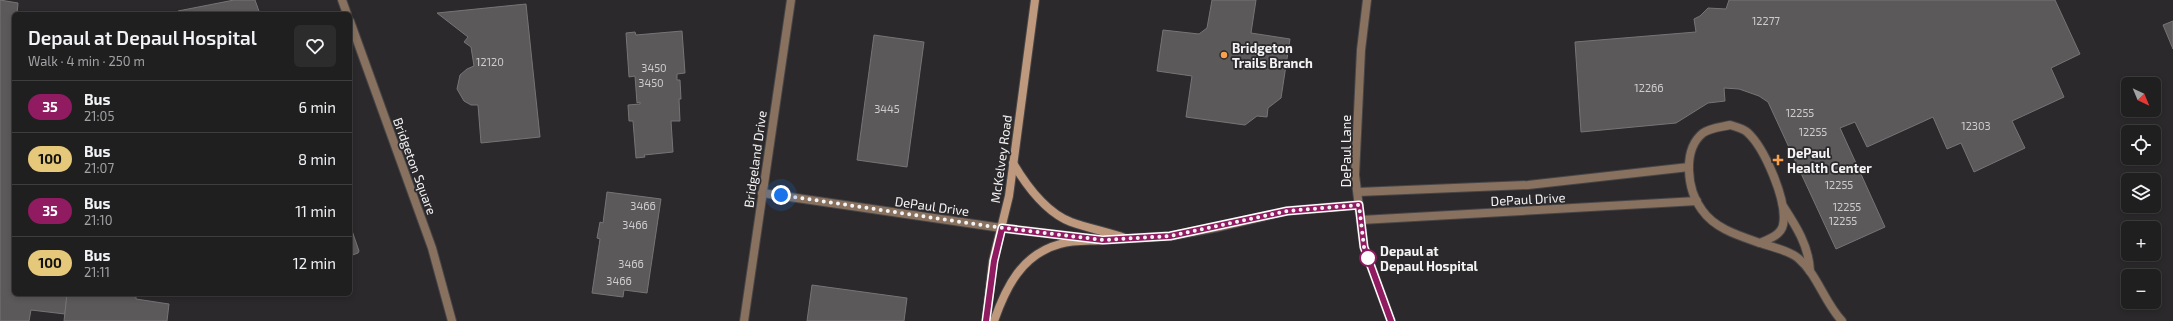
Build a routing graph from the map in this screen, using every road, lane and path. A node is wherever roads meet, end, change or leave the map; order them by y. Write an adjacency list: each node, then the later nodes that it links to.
1 (342, 0): 5 (street)
2 (791, 0): 10 (street, Bridgeland Drive)
3 (1035, 0): 7 (street, McKelvey Road)
4 (1367, 0): 9 (street, DePaul Lane)
5 (346, 12)
6 (352, 28): 20 (street, Bridgeton Square)
7 (1013, 163): 15 (street, McKelvey Road); 16 (street)
8 (1689, 167): 9 (street, DePaul Drive); 11 (street); 13 (street)
9 (1358, 192): 12 (street, DePaul Lane)
10 (762, 193): 15 (street, DePaul Drive); 21 (street, Bridgeland Drive)
11 (1697, 201): 14 (street, DePaul Drive); 18 (street)
12 (1359, 205): 14 (street, DePaul Lane); 16 (street, DePaul Drive)
13 (1783, 206): 18 (street); 19 (street)
14 (1361, 220): 24 (street, DePaul Lane)
15 (1002, 228): 17 (street, DePaul Drive); 22 (street, McKelvey Road)
16 (1125, 238): 17 (street, DePaul Drive)
17 (1103, 240): 23 (street)
18 (1760, 243): 19 (street)
19 (1810, 270): 25 (street)
20 (452, 321)
21 (744, 321)
22 (986, 321)
23 (994, 321)
24 (1391, 321)
25 (1842, 321)

